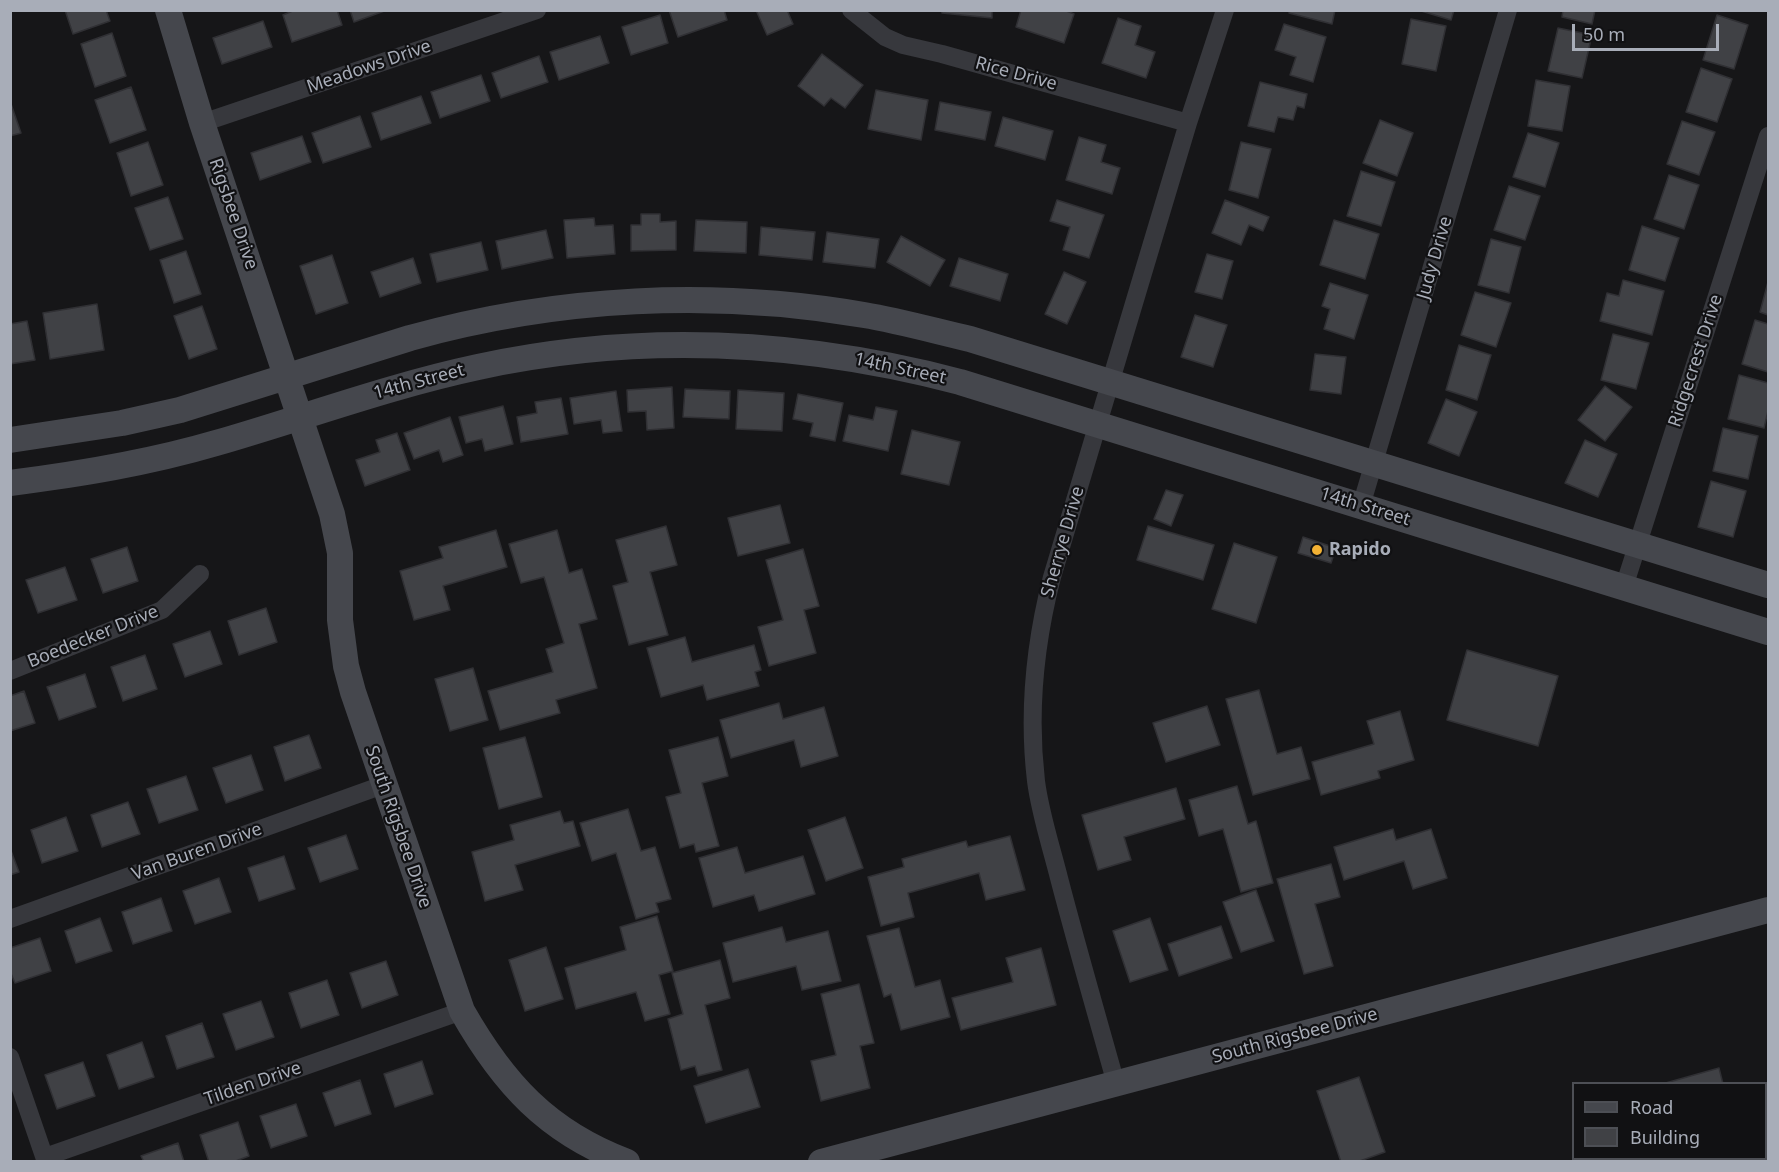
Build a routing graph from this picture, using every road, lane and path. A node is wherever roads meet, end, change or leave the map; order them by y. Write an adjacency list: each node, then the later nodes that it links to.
1 (168, 10): 6 (main road, Rigsbee Drive)
2 (537, 10): 6 (street, Meadows Drive)
3 (851, 10): 7 (street, Rice Drive)
4 (1225, 10): 7 (street, Sherrye Drive)
5 (1508, 10): 14 (street, Judy Drive)
6 (202, 123): 9 (main road, Rigsbee Drive)
7 (1188, 123): 10 (street, Sherrye Drive)
8 (1768, 136): 17 (street, Ridgecrest Drive)
9 (287, 376): 10 (main road); 11 (main road, Rigsbee Drive); 13 (main road)
10 (1110, 382): 12 (street, Sherrye Drive); 14 (main road)
11 (300, 417): 12 (main road, 14th Street); 15 (main road, 14th Street); 23 (main road, South Rigsbee Drive)
12 (1098, 424): 16 (main road, 14th Street); 28 (street, Sherrye Drive)
13 (10, 440)
14 (1375, 464): 16 (street, Judy Drive); 17 (main road)
15 (10, 483)
16 (1361, 506): 20 (main road, 14th Street)
17 (1637, 545): 19 (main road); 20 (street, Ridgecrest Drive)
18 (200, 574): 22 (street, Boedecker Drive)
19 (1768, 585)
20 (1624, 587): 21 (main road, 14th Street)
21 (1768, 632)
22 (10, 671)
23 (383, 785): 25 (street, Van Buren Drive); 26 (main road, South Rigsbee Drive)
24 (1768, 910): 28 (main road, South Rigsbee Drive)
25 (10, 919)
26 (462, 1011): 29 (street, Tilden Drive); 30 (main road, South Rigsbee Drive)
27 (10, 1057): 29 (street)
28 (1116, 1084): 31 (main road, South Rigsbee Drive)
29 (46, 1159)
30 (627, 1161)
31 (821, 1161)

